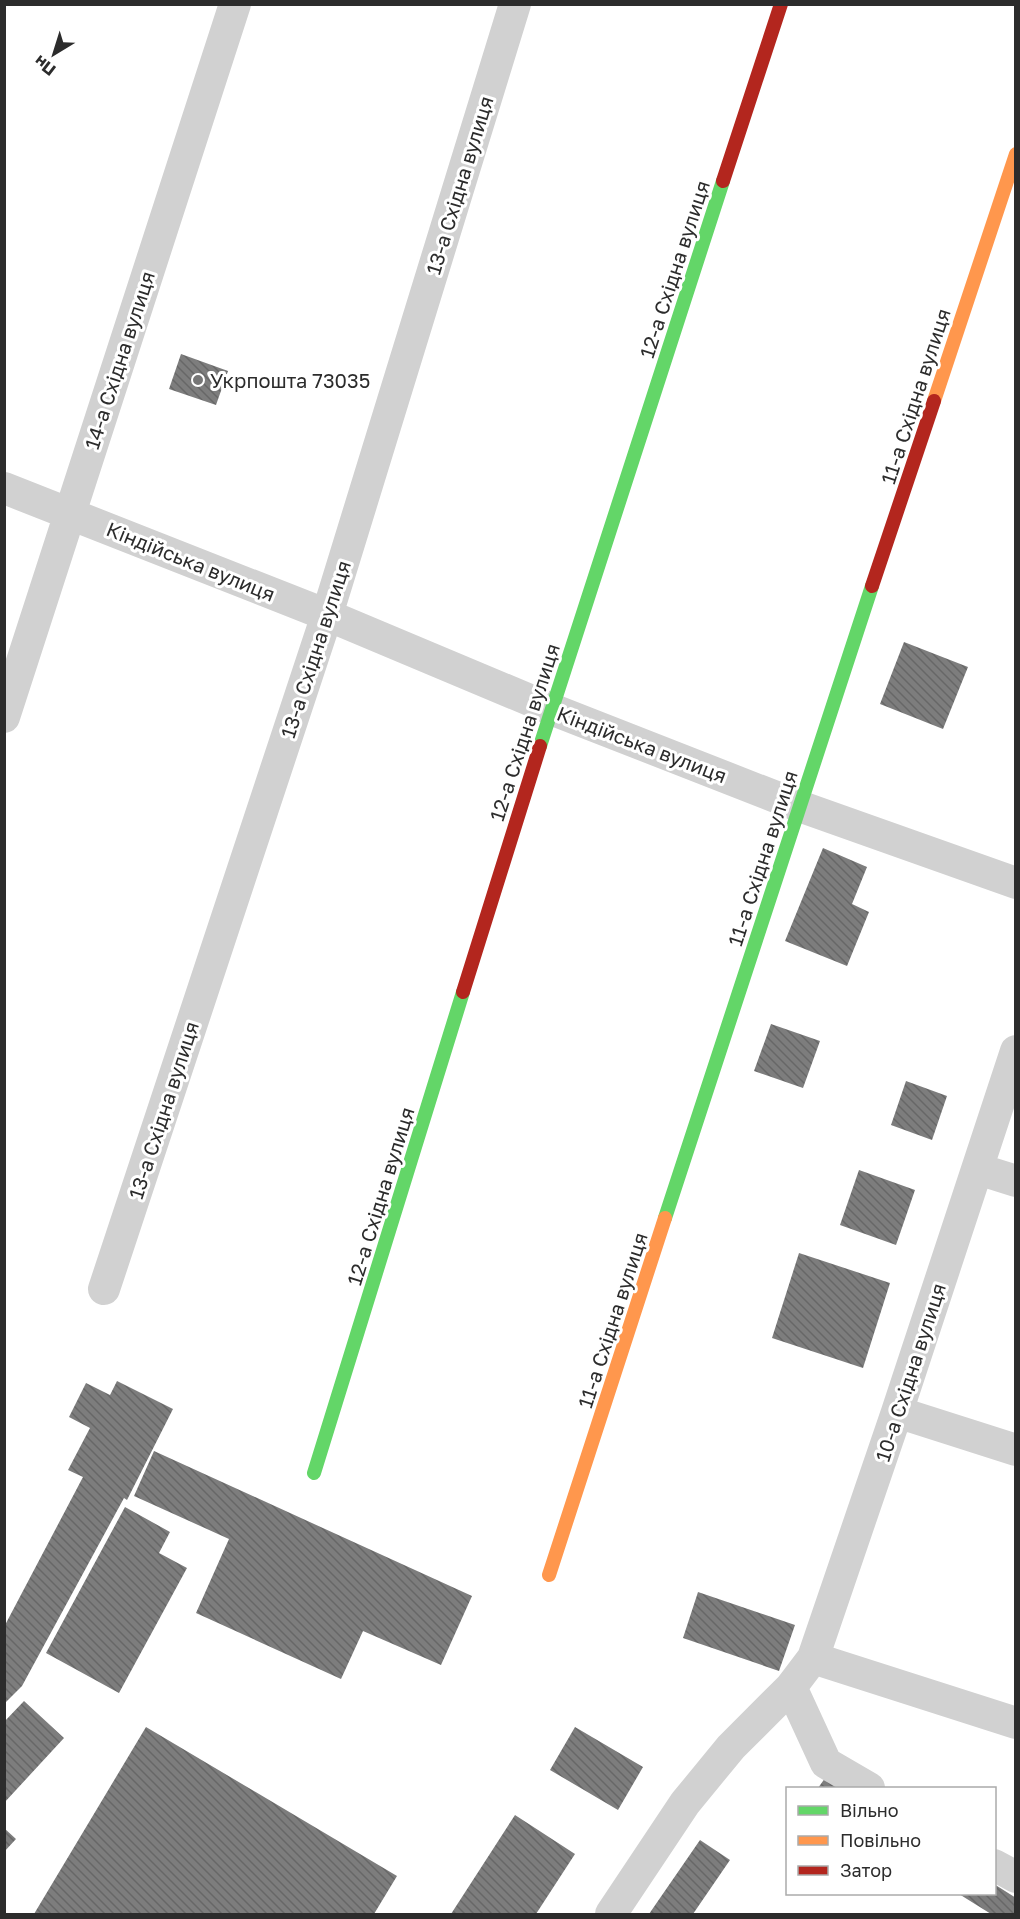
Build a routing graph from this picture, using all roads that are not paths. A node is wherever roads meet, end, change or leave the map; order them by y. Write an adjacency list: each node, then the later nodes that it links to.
1 (235, 4): 6 (street, 14-а Східна вулиця)
2 (515, 4): 7 (street, 13-а Східна вулиця)
3 (781, 4): 8 (street, 12-а Східна вулиця)
4 (1016, 154): 10 (street, 11-а Східна вулиця)
5 (4, 488): 6 (street, Кіндійська вулиця)
6 (69, 513): 7 (street, Кіндійська вулиця); 9 (street, 14-а Східна вулиця)
7 (327, 615): 8 (street, Кіндійська вулиця); 15 (street, 13-а Східна вулиця)
8 (551, 709): 10 (street, Кіндійська вулиця); 18 (street, 12-а Східна вулиця)
9 (4, 717)
10 (800, 806): 11 (street, Кіндійська вулиця); 19 (street, 11-а Східна вулиця)
11 (1016, 883)
12 (1016, 1051): 13 (street, 10-а Східна вулиця)
13 (978, 1169): 14 (street); 16 (street, 10-а Східна вулиця)
14 (1016, 1181)
15 (104, 1289)
16 (897, 1412): 17 (street); 20 (street, 10-а Східна вулиця)
17 (1016, 1450)
18 (314, 1473)
19 (549, 1575)
20 (813, 1658): 21 (street, 10-а Східна вулиця); 22 (street)
21 (791, 1688): 23 (street); 26 (street, 10-а Східна вулиця)
22 (1016, 1723)
23 (867, 1787)
24 (996, 1866): 25 (street)
25 (1016, 1877)
26 (611, 1914)

